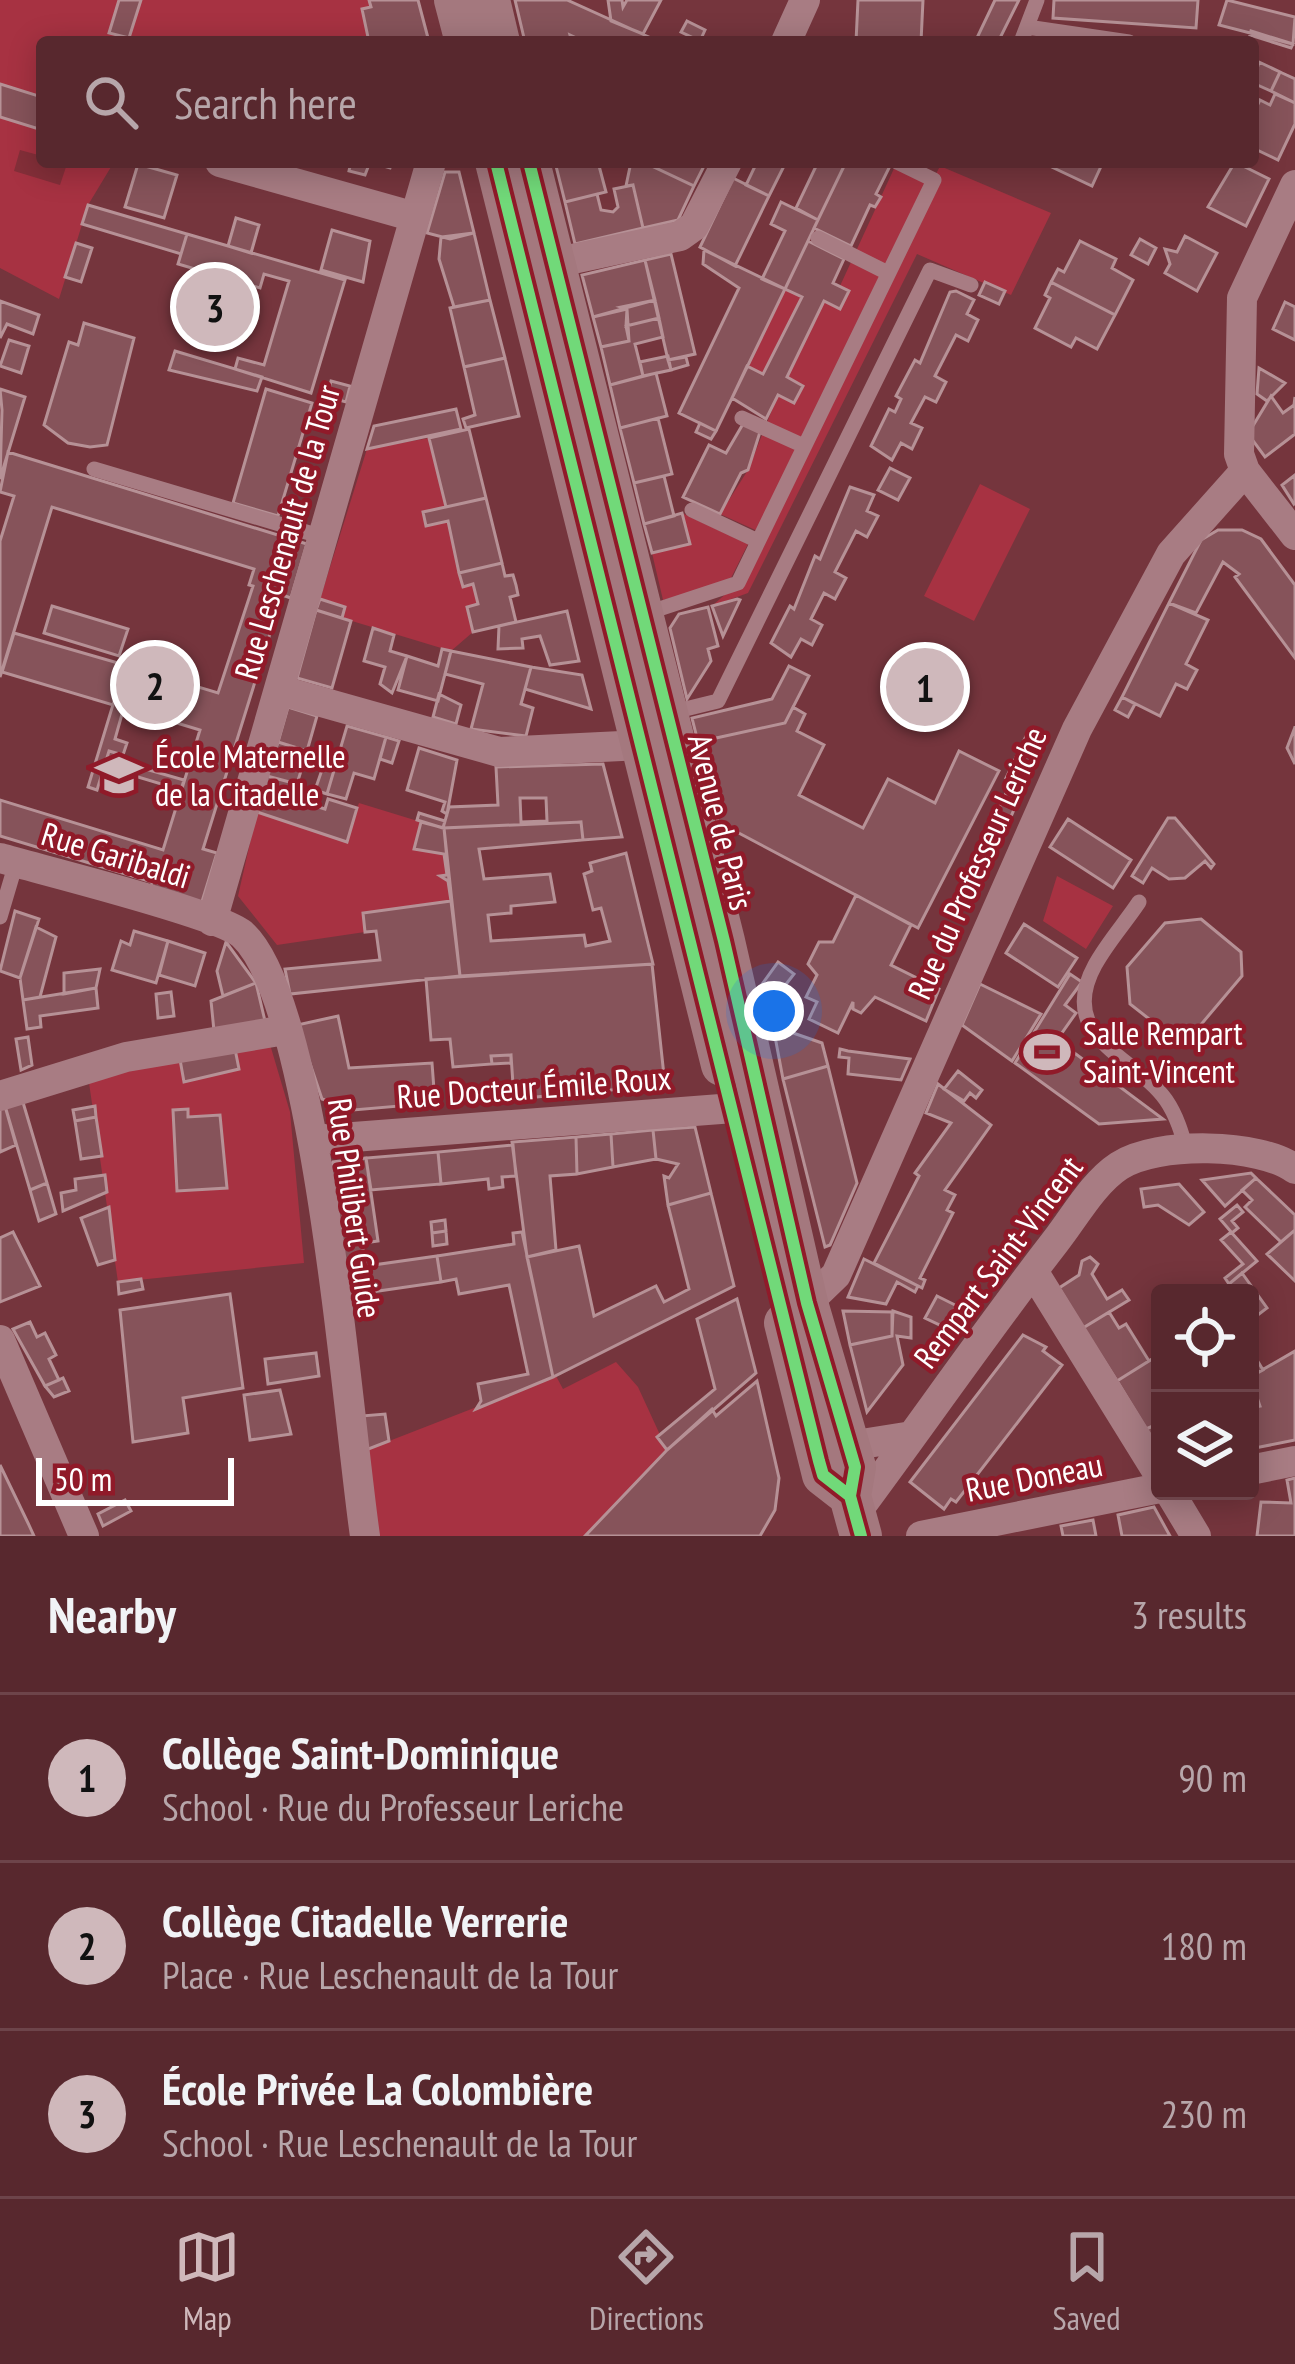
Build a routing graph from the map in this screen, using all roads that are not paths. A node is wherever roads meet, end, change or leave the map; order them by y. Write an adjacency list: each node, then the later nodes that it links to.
1 (455, 0): 7 (main road)
2 (479, 0): 8 (street)
3 (489, 0): 9 (main road)
4 (805, 0): 10 (street)
5 (1037, 0): 6 (lane)
6 (1024, 34)
7 (464, 36)
8 (493, 36)
9 (494, 36)
10 (789, 36)
11 (241, 168): 19 (street)
12 (429, 168): 19 (street, Rue Leschenault de la Tour)
13 (497, 168): 24 (main road, Avenue de Paris)
14 (517, 168): 21 (street)
15 (530, 168): 21 (main road, Avenue de Paris)
16 (724, 168): 21 (street)
17 (909, 168): 22 (lane)
18 (1295, 185): 28 (street)
19 (415, 217): 31 (street, Rue Leschenault de la Tour)
20 (818, 238): 22 (lane)
21 (550, 247): 24 (street); 33 (main road, Avenue de Paris)
22 (888, 273): 26 (lane)
23 (971, 285): 35 (lane)
24 (547, 376): 35 (main road, Avenue de Paris)
25 (742, 418): 26 (lane)
26 (804, 446): 32 (lane)
27 (94, 469): 31 (lane)
28 (1245, 471): 30 (street); 47 (street, Rue du Professeur Leriche)
29 (692, 510): 32 (lane)
30 (1295, 536)
31 (323, 538): 34 (street, Rue Leschenault de la Tour)
32 (758, 542): 33 (lane)
33 (640, 614): 35 (main road, Avenue de Paris)
34 (279, 690): 35 (street); 39 (street, Rue Leschenault de la Tour)
35 (654, 729): 42 (main road, Avenue de Paris)
36 (8, 860): 38 (lane); 39 (street, Rue Garibaldi)
37 (1138, 902): 44 (lane)
38 (0, 917)
39 (212, 921): 40 (street, Rue Philibert Guide)
40 (285, 1030): 41 (street); 43 (street, Rue Philibert Guide)
41 (0, 1096)
42 (747, 1107): 43 (street, Rue Docteur Émile Roux); 47 (main road, Avenue de Paris); 57 (main road, Avenue de Paris)
43 (314, 1140): 59 (street, Rue Philibert Guide)
44 (1187, 1152): 45 (street, Rempart Saint-Vincent); 46 (street, Rempart Saint-Vincent)
45 (1295, 1169)
46 (1033, 1271): 50 (street, Rempart Saint-Vincent); 52 (street)
47 (807, 1303): 51 (main road, Avenue de Paris)
48 (0, 1340): 49 (street)
49 (11, 1390): 58 (street)
50 (912, 1436): 51 (street); 57 (street, Rempart Saint-Vincent)
51 (849, 1446): 57 (main road, Avenue de Paris)
52 (1151, 1461)
53 (1295, 1461): 54 (street)
54 (1259, 1468)
55 (1151, 1490): 60 (street, Rue Doneau)
56 (1174, 1500): 61 (street)
57 (850, 1521)
58 (84, 1536)
59 (365, 1536)
60 (921, 1536)
61 (1196, 1536)

